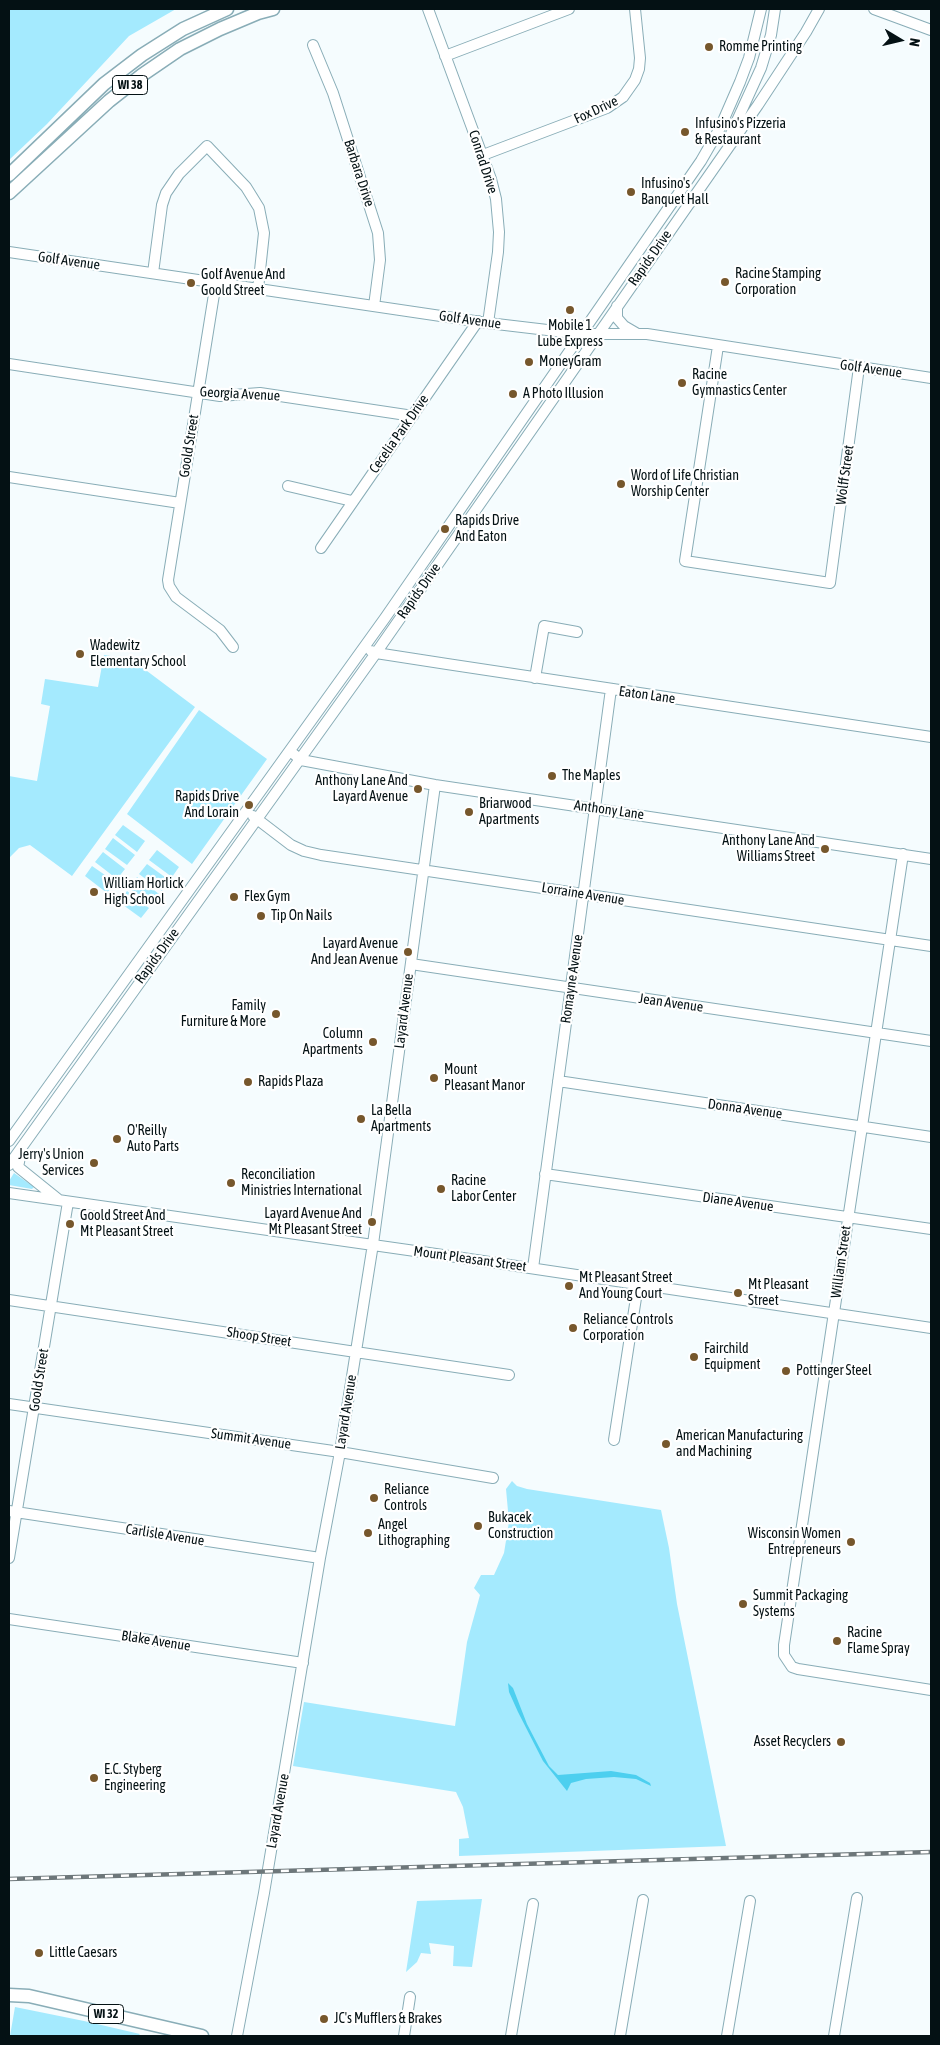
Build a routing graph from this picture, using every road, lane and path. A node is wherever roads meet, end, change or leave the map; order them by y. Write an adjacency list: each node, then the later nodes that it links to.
1 (227, 9): 17 (main road, WI 38)
2 (273, 9): 20 (main road, WI 38)
3 (428, 9): 12 (street, Conrad Drive)
4 (569, 9): 12 (street)
5 (635, 9): 15 (street, Fox Drive)
6 (761, 9): 13 (street, Rapids Drive)
7 (776, 9): 14 (street)
8 (819, 9): 16 (street, Rapids Drive)
9 (874, 9): 10 (street)
10 (931, 30)
11 (313, 45): 27 (street, Barbara Drive)
12 (445, 56): 15 (street, Conrad Drive)
13 (733, 98): 14 (street); 18 (street, Rapids Drive)
14 (746, 102): 16 (street)
15 (483, 155): 29 (street, Conrad Drive)
16 (716, 163): 19 (street, Rapids Drive)
17 (9, 175)
18 (684, 186): 19 (street); 21 (street, Rapids Drive)
19 (696, 192): 23 (street, Rapids Drive)
20 (9, 193)
21 (643, 246): 23 (street); 31 (street, Rapids Drive)
22 (9, 252): 24 (street, Golf Avenue)
23 (654, 252): 28 (street, Rapids Drive)
24 (152, 273): 25 (street, Golf Avenue); 26 (street)
25 (216, 282): 26 (street, Golf Avenue); 39 (street, Goold Street)
26 (258, 289): 27 (street, Golf Avenue)
27 (374, 306): 29 (street, Golf Avenue)
28 (617, 306): 30 (street); 32 (street, Rapids Drive)
29 (483, 322): 31 (street, Golf Avenue); 42 (street, Cecelia Park Drive)
30 (637, 333): 32 (street, Golf Avenue); 33 (street, Golf Avenue)
31 (581, 334): 32 (street, Golf Avenue); 37 (street, Rapids Drive)
32 (598, 334): 38 (street, Rapids Drive)
33 (718, 346): 35 (street, Golf Avenue); 35 (street, Wolff Street)
34 (9, 364): 39 (street, Georgia Avenue)
35 (859, 367): 36 (street, Golf Avenue)
36 (931, 378)
37 (550, 380): 38 (street); 40 (street, Rapids Drive)
38 (561, 388): 41 (street, Rapids Drive)
39 (198, 392): 42 (street, Georgia Avenue); 49 (street, Goold Street)
40 (534, 402): 41 (street); 43 (street, Rapids Drive)
41 (545, 410): 44 (street, Rapids Drive)
42 (413, 416): 48 (street, Cecelia Park Drive)
43 (505, 444): 44 (street); 47 (street, Rapids Drive)
44 (516, 452): 50 (street, Rapids Drive)
45 (9, 477): 49 (street)
46 (288, 486): 48 (street)
47 (467, 499): 50 (street); 52 (street, Rapids Drive)
48 (352, 501): 51 (street, Cecelia Park Drive)
49 (180, 503): 56 (street, Goold Street)
50 (478, 506): 53 (street, Rapids Drive)
51 (321, 548)
52 (426, 558): 53 (street); 55 (street, Rapids Drive)
53 (437, 565): 57 (street, Rapids Drive)
54 (577, 632): 58 (street)
55 (364, 646): 57 (street, Eaton Lane); 61 (street, Rapids Drive)
56 (233, 647)
57 (376, 654): 58 (street, Eaton Lane); 62 (street, Rapids Drive)
58 (535, 678): 59 (street, Eaton Lane)
59 (611, 689): 60 (street, Eaton Lane); 64 (street, Romayne Avenue)
60 (931, 736)
61 (290, 751): 62 (street, Anthony Lane); 65 (street, Rapids Drive)
62 (301, 760): 63 (street, Anthony Lane); 66 (street, Rapids Drive)
63 (435, 785): 64 (street, Anthony Lane); 69 (street, Layard Avenue)
64 (595, 808): 67 (street, Anthony Lane); 70 (street, Romayne Avenue)
65 (246, 811): 66 (street, Lorraine Avenue); 80 (street, Rapids Drive)
66 (257, 819): 69 (street, Lorraine Avenue); 81 (street, Rapids Drive)
67 (903, 854): 68 (street, Anthony Lane); 71 (street, William Street)
68 (931, 859)
69 (423, 870): 70 (street, Lorraine Avenue); 73 (street, Layard Avenue)
70 (583, 894): 71 (street, Lorraine Avenue); 74 (street, Romayne Avenue)
71 (890, 940): 72 (street, Lorraine Avenue); 75 (street, William Street)
72 (931, 946)
73 (410, 964): 74 (street, Jean Avenue); 88 (street, Layard Avenue)
74 (570, 988): 75 (street, Jean Avenue); 77 (street, Romayne Avenue)
75 (876, 1033): 76 (street, Jean Avenue); 78 (street, William Street)
76 (931, 1041)
77 (558, 1081): 78 (street, Donna Avenue); 83 (street, Romayne Avenue)
78 (862, 1126): 79 (street, Donna Avenue); 86 (street, William Street)
79 (931, 1137)
80 (9, 1142)
81 (23, 1145): 82 (street, Rapids Drive); 85 (street)
82 (9, 1166)
83 (545, 1174): 86 (street, Diane Avenue); 89 (street, Romayne Avenue)
84 (9, 1193): 85 (street, Mount Pleasant Street)
85 (64, 1201): 88 (street, Mount Pleasant Street); 92 (street, Goold Street)
86 (848, 1217): 87 (street, Diane Avenue); 93 (street, William Street)
87 (931, 1229)
88 (373, 1244): 89 (street, Mount Pleasant Street); 95 (street, Layard Avenue)
89 (533, 1268): 90 (street, Mount Pleasant Street)
90 (638, 1285): 93 (street, Mount Pleasant Street); 99 (street)
91 (9, 1300): 92 (street, Shoop Street)
92 (51, 1306): 95 (street, Shoop Street); 98 (street, Goold Street)
93 (834, 1314): 94 (street, Mount Pleasant Street); 107 (street, William Street)
94 (931, 1328)
95 (355, 1352): 96 (street, Shoop Street); 100 (street, Layard Avenue)
96 (509, 1374)
97 (9, 1404): 98 (street, Summit Avenue)
98 (34, 1408): 100 (street, Summit Avenue); 102 (street, Goold Street)
99 (614, 1440)
100 (340, 1452): 101 (street, Summit Avenue); 104 (street, Layard Avenue)
101 (493, 1478)
102 (13, 1512): 103 (street, Goold Street); 104 (street, Carlisle Avenue)
103 (9, 1558)
104 (320, 1558): 106 (street, Layard Avenue)
105 (9, 1619): 106 (street, Blake Avenue)
106 (303, 1663): 115 (street, Layard Avenue)
107 (931, 1690)
108 (858, 1898): 120 (street)
109 (643, 1900): 118 (street)
110 (750, 1900): 119 (street)
111 (533, 1904): 117 (street)
112 (9, 1995): 114 (main road, WI 32)
113 (410, 1997): 116 (street)
114 (202, 2036)
115 (237, 2036)
116 (404, 2036)
117 (511, 2036)
118 (620, 2036)
119 (727, 2036)
120 (834, 2036)

